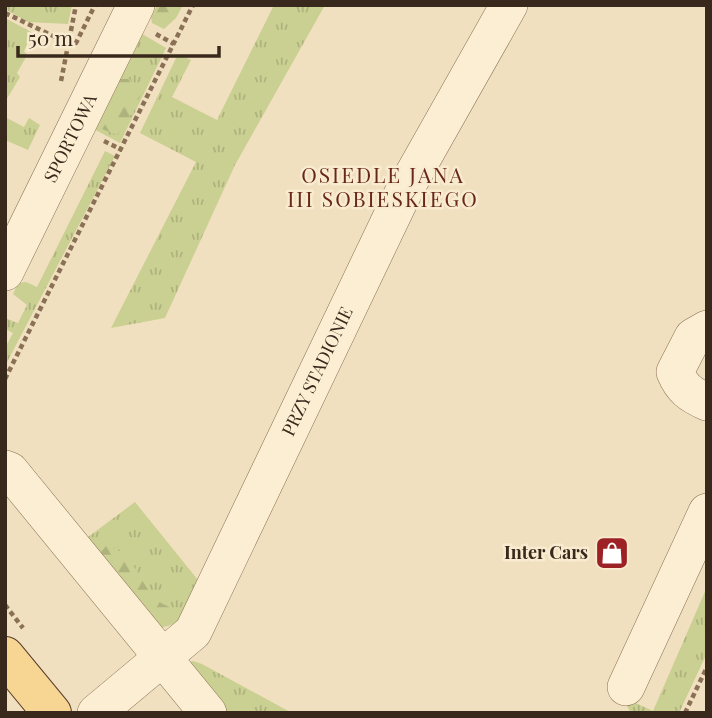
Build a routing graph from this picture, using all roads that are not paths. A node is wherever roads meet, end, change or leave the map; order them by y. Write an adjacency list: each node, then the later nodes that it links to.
1 (136, 5): 3 (street, SPORTOWA)
2 (509, 5): 9 (street, PRZY STADIONIE)
3 (5, 272)
4 (707, 329): 5 (street)
5 (707, 402)
6 (5, 469): 9 (street)
7 (707, 512): 10 (street)
8 (5, 656): 11 (main road)
9 (162, 657): 12 (street, PRZY STADIONIE); 13 (street)
10 (626, 687)
11 (52, 713)
12 (96, 713)
13 (208, 713)

